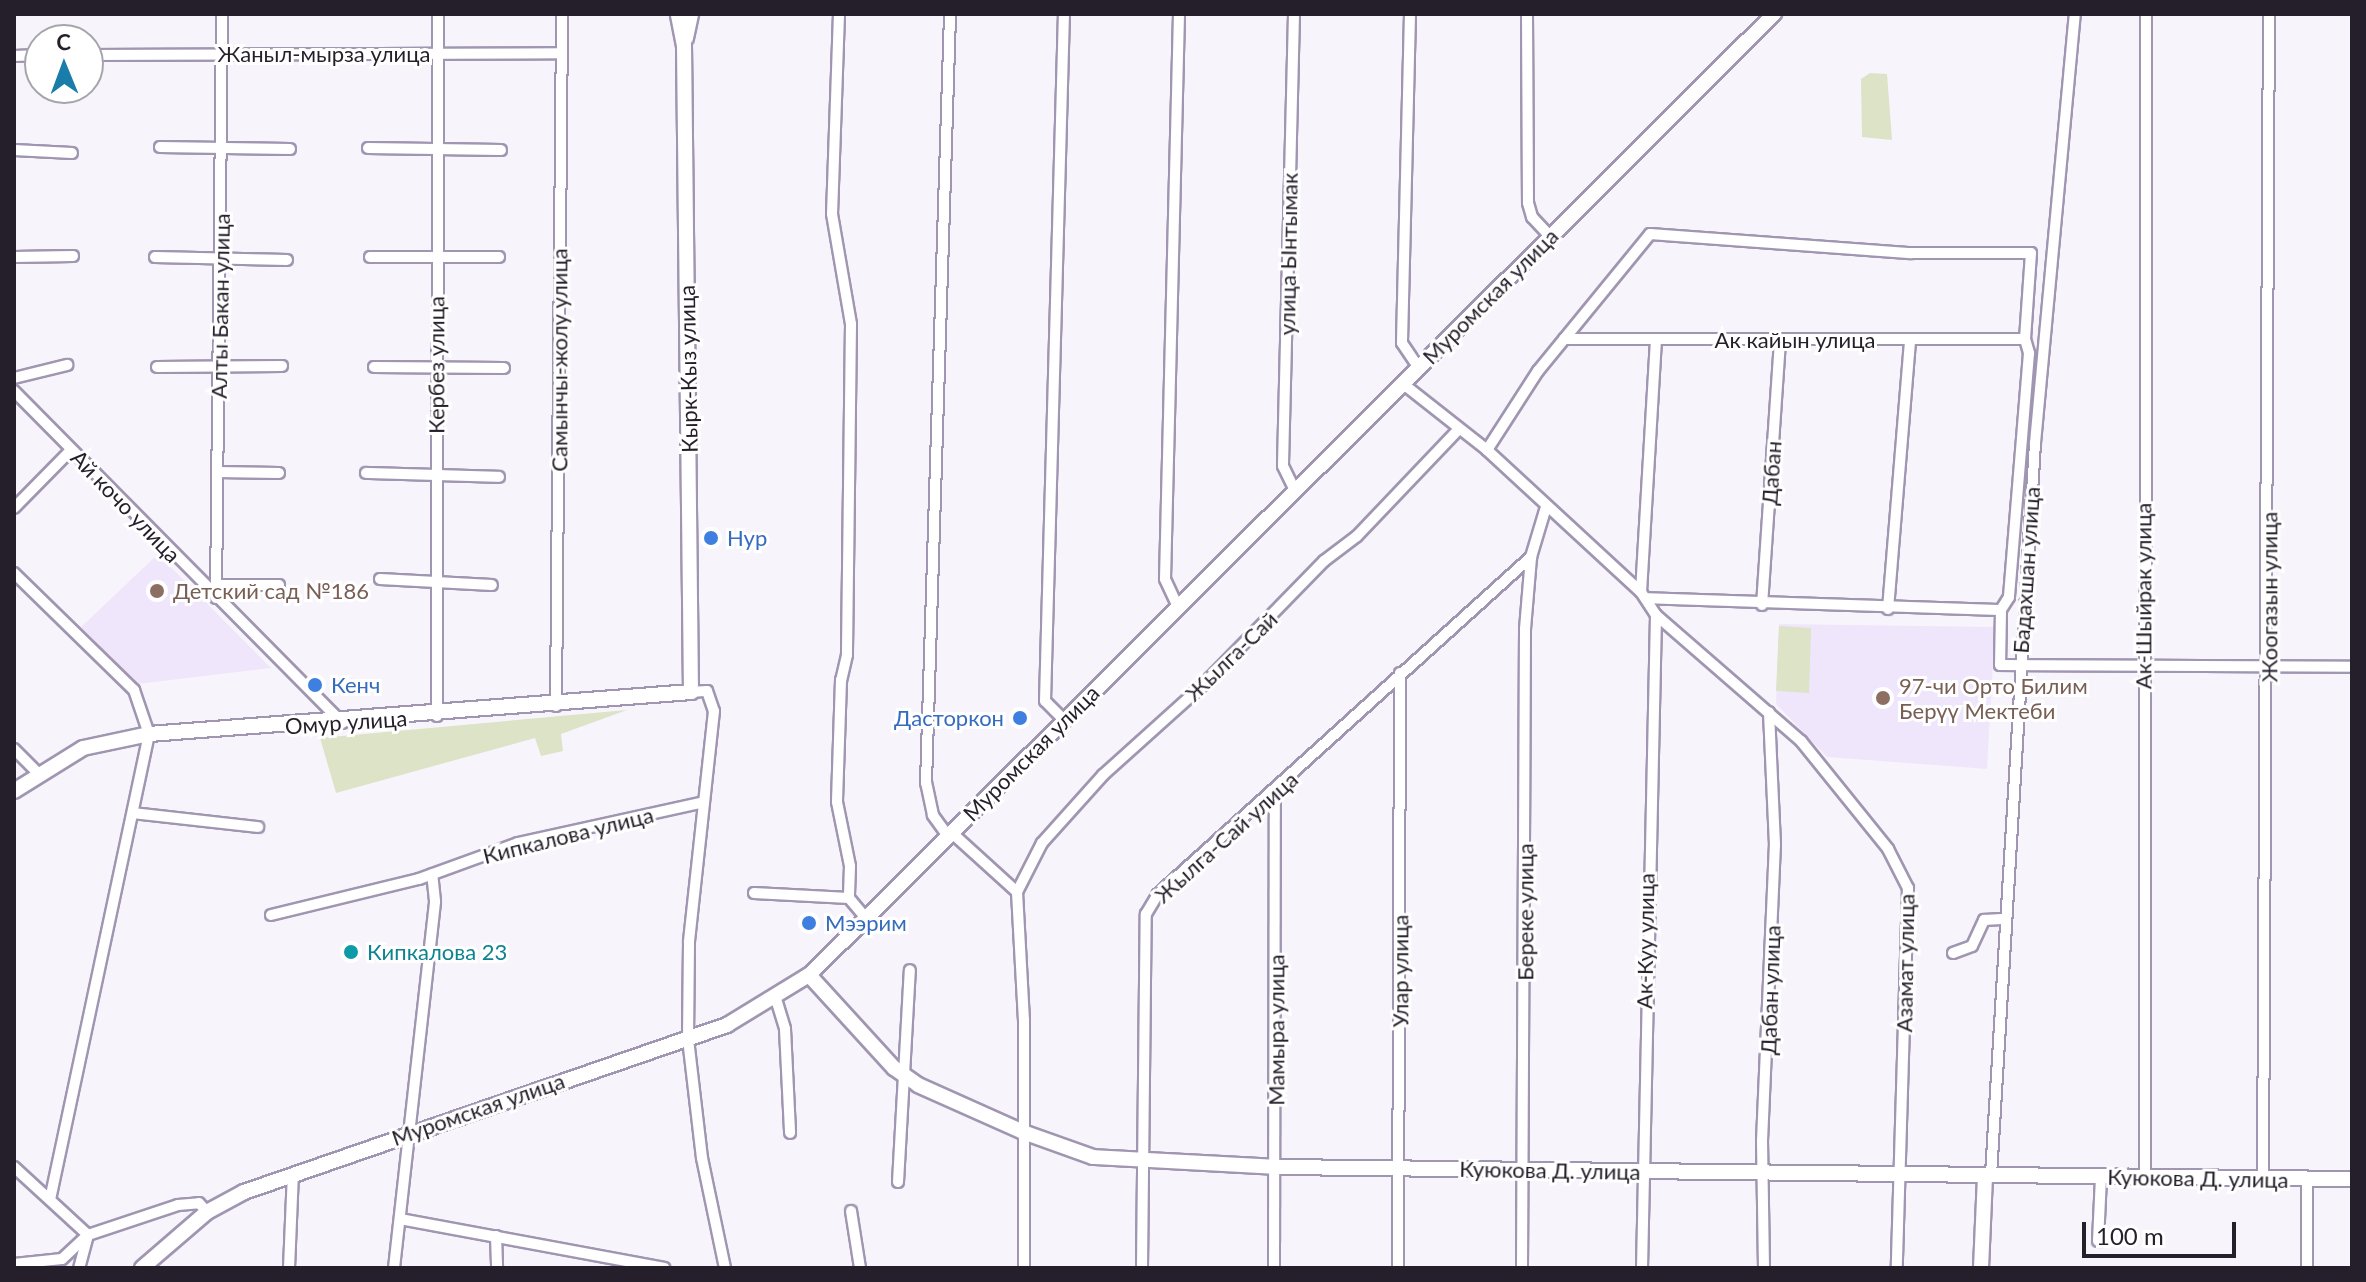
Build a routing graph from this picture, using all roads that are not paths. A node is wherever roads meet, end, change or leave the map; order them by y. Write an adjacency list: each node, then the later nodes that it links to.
1 (222, 14): 19 (street, Алты Бакан улица)
2 (438, 14): 20 (street, Кербез улица)
3 (562, 14): 18 (street, Самынчы-жолу улица)
4 (678, 14): 17 (street, Кырк-Кыз улица)
5 (691, 14): 17 (street, Кырк-Кыз улица)
6 (839, 14): 103 (street)
7 (950, 14): 99 (street)
8 (1064, 14): 89 (street)
9 (1179, 14): 76 (street)
10 (1294, 14): 63 (street, улица Ынтымак)
11 (1410, 14): 49 (street)
12 (1527, 14): 30 (street)
13 (1774, 14): 30 (street, Муромская улица)
14 (2075, 14): 80 (street, Бадахшан улица)
15 (2146, 14): 81 (street, Ак-Шыйрак улица)
16 (2269, 14): 83 (street, Жоогазын улица)
17 (684, 46): 85 (street, Кырк-Кыз улица)
18 (561, 53): 20 (street, Жаныл-мырза улица); 86 (street, Самынчы-жолу улица)
19 (222, 54): 20 (street, Жаныл-мырза улица); 21 (street, Жаныл-мырза улица); 24 (street, Алты Бакан улица)
20 (438, 54): 26 (street, Кербез улица)
21 (104, 55)
22 (160, 147): 24 (street)
23 (368, 148): 26 (street)
24 (222, 149): 25 (street); 37 (street, Алты Бакан улица)
25 (290, 149)
26 (436, 149): 28 (street); 35 (street, Кербез улица)
27 (14, 150): 29 (street)
28 (501, 150)
29 (72, 153)
30 (1550, 236): 49 (street, Муромская улица)
31 (73, 256): 32 (street)
32 (14, 257)
33 (155, 257): 37 (street)
34 (370, 257): 35 (street)
35 (436, 257): 36 (street); 48 (street, Кербез улица)
36 (499, 257)
37 (221, 259): 38 (street); 50 (street, Алты Бакан улица)
38 (287, 260)
39 (1564, 339): 40 (street); 43 (street, Ак кайын улица); 57 (street)
40 (2025, 339): 42 (street, Ак кайын улица); 78 (street)
41 (1780, 340): 42 (street, Ак кайын улица); 43 (street, Ак кайын улица); 75 (street, Дабан)
42 (1910, 340): 77 (street)
43 (1656, 341): 73 (street)
44 (67, 365): 52 (street)
45 (282, 366): 50 (street)
46 (157, 367): 50 (street)
47 (374, 367): 48 (street)
48 (435, 367): 51 (street); 61 (street, Кербез улица)
49 (1418, 367): 53 (street, Муромская улица)
50 (218, 368): 58 (street, Алты Бакан улица)
51 (504, 368)
52 (14, 378)
53 (1402, 383): 55 (street); 63 (street, Муромская улица)
54 (14, 391): 56 (street, Ай кочо улица)
55 (1459, 429): 57 (street); 101 (street, Жылга-Сай)
56 (71, 450): 65 (street); 74 (street, Ай кочо улица)
57 (1487, 450): 64 (street)
58 (217, 472): 59 (street); 70 (street, Алты Бакан улица)
59 (279, 473)
60 (366, 473): 61 (street)
61 (436, 474): 62 (street); 69 (street, Кербез улица)
62 (499, 477)
63 (1295, 491): 76 (street, Муромская улица)
64 (1546, 507): 66 (street); 73 (street)
65 (14, 508)
66 (1531, 557): 84 (street, Жылга-Сай улица); 120 (street, Береке улица)
67 (14, 573): 91 (street)
68 (380, 579): 69 (street)
69 (437, 581): 72 (street); 88 (street, Кербез улица)
70 (216, 585): 71 (street); 74 (street, Алты Бакан улица)
71 (279, 585)
72 (492, 585)
73 (1643, 595): 75 (street); 79 (street)
74 (216, 598): 90 (street, Ай кочо улица)
75 (1762, 605): 77 (street)
76 (1178, 607): 89 (street, Муромская улица)
77 (1888, 609): 78 (street)
78 (2001, 610): 80 (street)
79 (1656, 615): 87 (street, Азамат улица); 121 (street, Ак-Куу улица)
80 (2020, 666): 81 (street); 106 (street, Бадахшан улица)
81 (2143, 667): 83 (street); 127 (street, Ак-Шыйрак улица)
82 (2352, 667): 83 (street)
83 (2269, 668): 129 (street, Жоогазын улица)
84 (1400, 673): 95 (street, Жылга-Сай улица); 119 (street, Улар улица)
85 (691, 692): 86 (street, Омур улица); 96 (street)
86 (556, 706): 88 (street, Омур улица)
87 (1769, 712): 122 (street, Дабан улица); 123 (street, Азамат улица)
88 (437, 716): 90 (street, Омур улица)
89 (1063, 719): 99 (street, Муромская улица)
90 (342, 723): 91 (street, Омур улица)
91 (149, 734): 93 (street, Омур улица); 97 (street)
92 (14, 749): 93 (street)
93 (40, 775): 94 (street, Омур улица)
94 (14, 791)
95 (1275, 793): 116 (street, Жылга-Сай улица); 118 (street, Мамыра улица)
96 (704, 802): 100 (street, Кипкалова улица); 111 (street)
97 (133, 813): 98 (street); 132 (street)
98 (258, 827)
99 (950, 834): 101 (street); 105 (street, Муромская улица)
100 (432, 874): 104 (street, Кипкалова улица); 114 (street)
101 (1017, 892): 113 (street)
102 (754, 893): 103 (street)
103 (849, 898): 105 (street)
104 (271, 915)
105 (865, 917): 109 (street, Муромская улица)
106 (1998, 918): 107 (street); 125 (street, Бадахшан улица)
107 (1953, 953)
108 (910, 970): 112 (street)
109 (809, 975): 110 (street, Муромская улица); 112 (street, Куюкова Д. улица)
110 (776, 999): 111 (street, Муромская улица); 115 (street)
111 (688, 1039): 114 (street, Муромская улица); 147 (street)
112 (902, 1074): 113 (street, Куюкова Д. улица); 131 (street)
113 (1023, 1132): 116 (street, Куюкова Д. улица); 149 (street)
114 (409, 1133): 124 (street, Муромская улица); 135 (street)
115 (790, 1133)
116 (1144, 1161): 118 (street, Куюкова Д. улица); 150 (street, Жылга-Сай улица)
117 (14, 1167): 132 (street)
118 (1276, 1167): 119 (street, Куюкова Д. улица); 151 (street, Мамыра улица)
119 (1400, 1167): 120 (street, Куюкова Д. улица); 152 (street, Улар улица)
120 (1525, 1170): 121 (street, Куюкова Д. улица); 153 (street, Береке улица)
121 (1641, 1171): 122 (street, Куюкова Д. улица); 154 (street, Ак-Куу улица)
122 (1763, 1172): 123 (street, Куюкова Д. улица); 155 (street, Дабан улица)
123 (1900, 1173): 125 (street, Куюкова Д. улица); 156 (street, Азамат улица)
124 (293, 1174): 134 (street, Муромская улица); 143 (street)
125 (1988, 1175): 126 (street, Куюкова Д. улица); 157 (street)
126 (2101, 1177): 127 (street, Куюкова Д. улица); 138 (street)
127 (2145, 1178): 129 (street, Куюкова Д. улица)
128 (2352, 1179): 130 (street, Куюкова Д. улица)
129 (2263, 1180): 130 (street, Куюкова Д. улица)
130 (2307, 1180): 158 (street)
131 (898, 1182)
132 (50, 1198): 136 (street)
133 (851, 1211): 148 (street)
134 (207, 1212): 136 (street); 142 (street, Муромская улица)
135 (400, 1219): 137 (street); 144 (street)
136 (88, 1235): 139 (street); 141 (street)
137 (496, 1236): 140 (street); 145 (street)
138 (2098, 1241)
139 (14, 1264)
140 (627, 1265): 146 (street)
141 (79, 1268)
142 (142, 1268)
143 (289, 1268)
144 (394, 1268)
145 (497, 1268)
146 (664, 1268)
147 (725, 1268)
148 (860, 1268)
149 (1024, 1268)
150 (1142, 1268)
151 (1274, 1268)
152 (1398, 1268)
153 (1522, 1268)
154 (1642, 1268)
155 (1764, 1268)
156 (1897, 1268)
157 (1981, 1268)
158 (2307, 1268)

